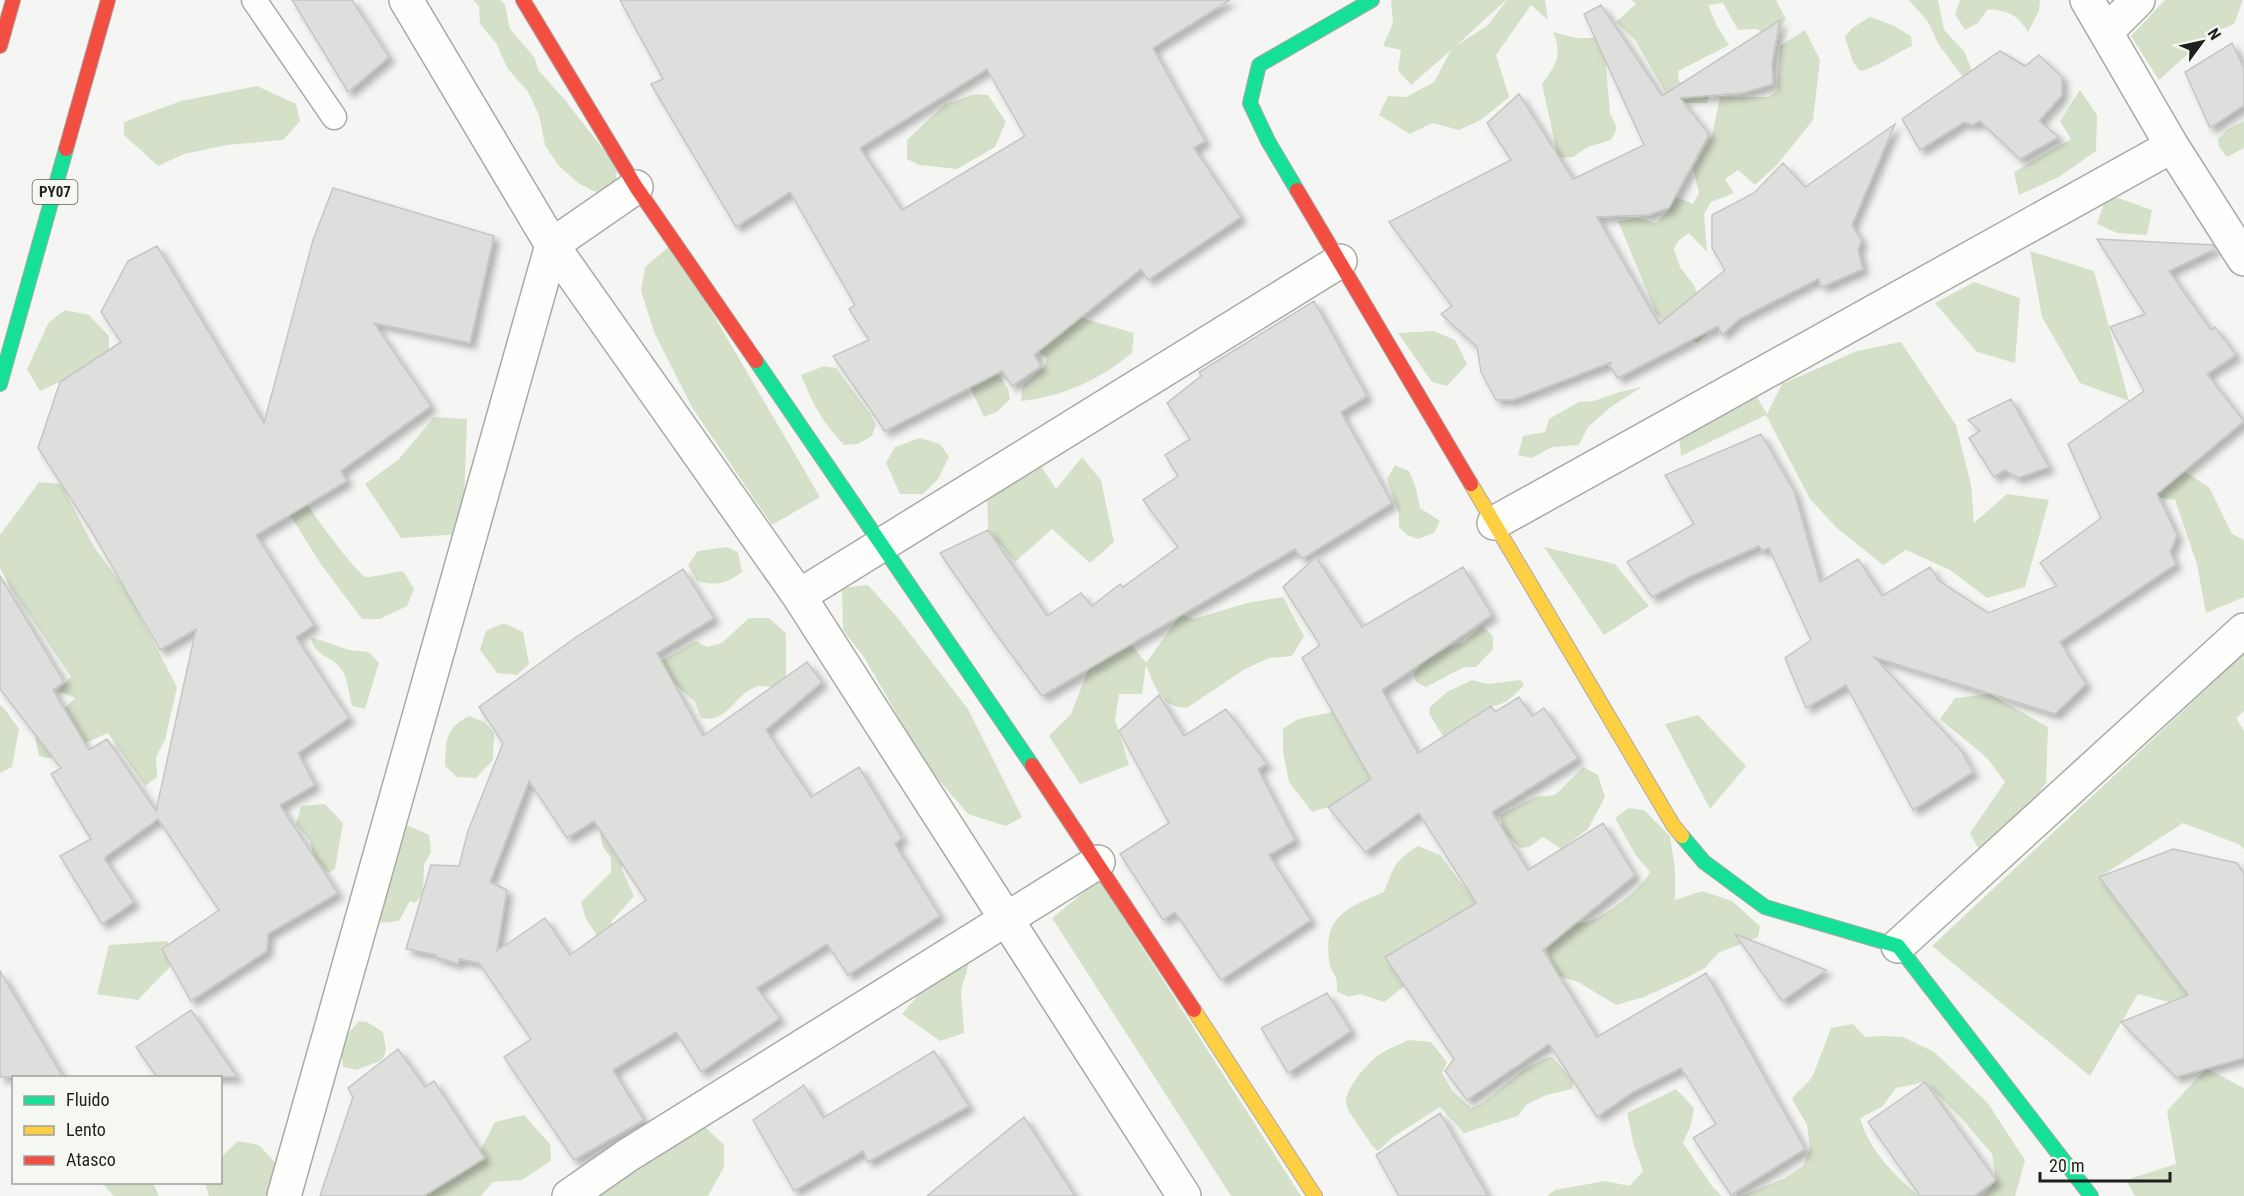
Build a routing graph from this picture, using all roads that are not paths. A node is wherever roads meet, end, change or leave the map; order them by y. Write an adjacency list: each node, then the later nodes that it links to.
1 (13, 0): 10 (street)
2 (108, 0): 17 (street, PY07)
3 (254, 0): 11 (lane)
4 (406, 0): 14 (street)
5 (523, 0): 13 (street)
6 (1372, 0): 16 (street)
7 (2087, 0): 9 (street)
8 (2138, 0): 9 (street)
9 (2106, 32): 12 (street)
10 (0, 46)
11 (334, 117)
12 (2172, 146): 15 (street); 18 (street)
13 (636, 187): 14 (street); 19 (street)
14 (552, 245): 20 (street); 25 (street)
15 (2244, 259)
16 (1340, 261): 18 (street); 19 (street)
17 (0, 384)
18 (1494, 524): 24 (street)
19 (883, 544): 20 (street); 22 (street)
20 (799, 596): 23 (street)
21 (2244, 630): 24 (street)
22 (1098, 862): 23 (street); 28 (street)
23 (1006, 921): 26 (street); 27 (street)
24 (1898, 946): 29 (street)
25 (284, 1196)
26 (569, 1196)
27 (1184, 1196)
28 (1315, 1196)
29 (2091, 1196)

